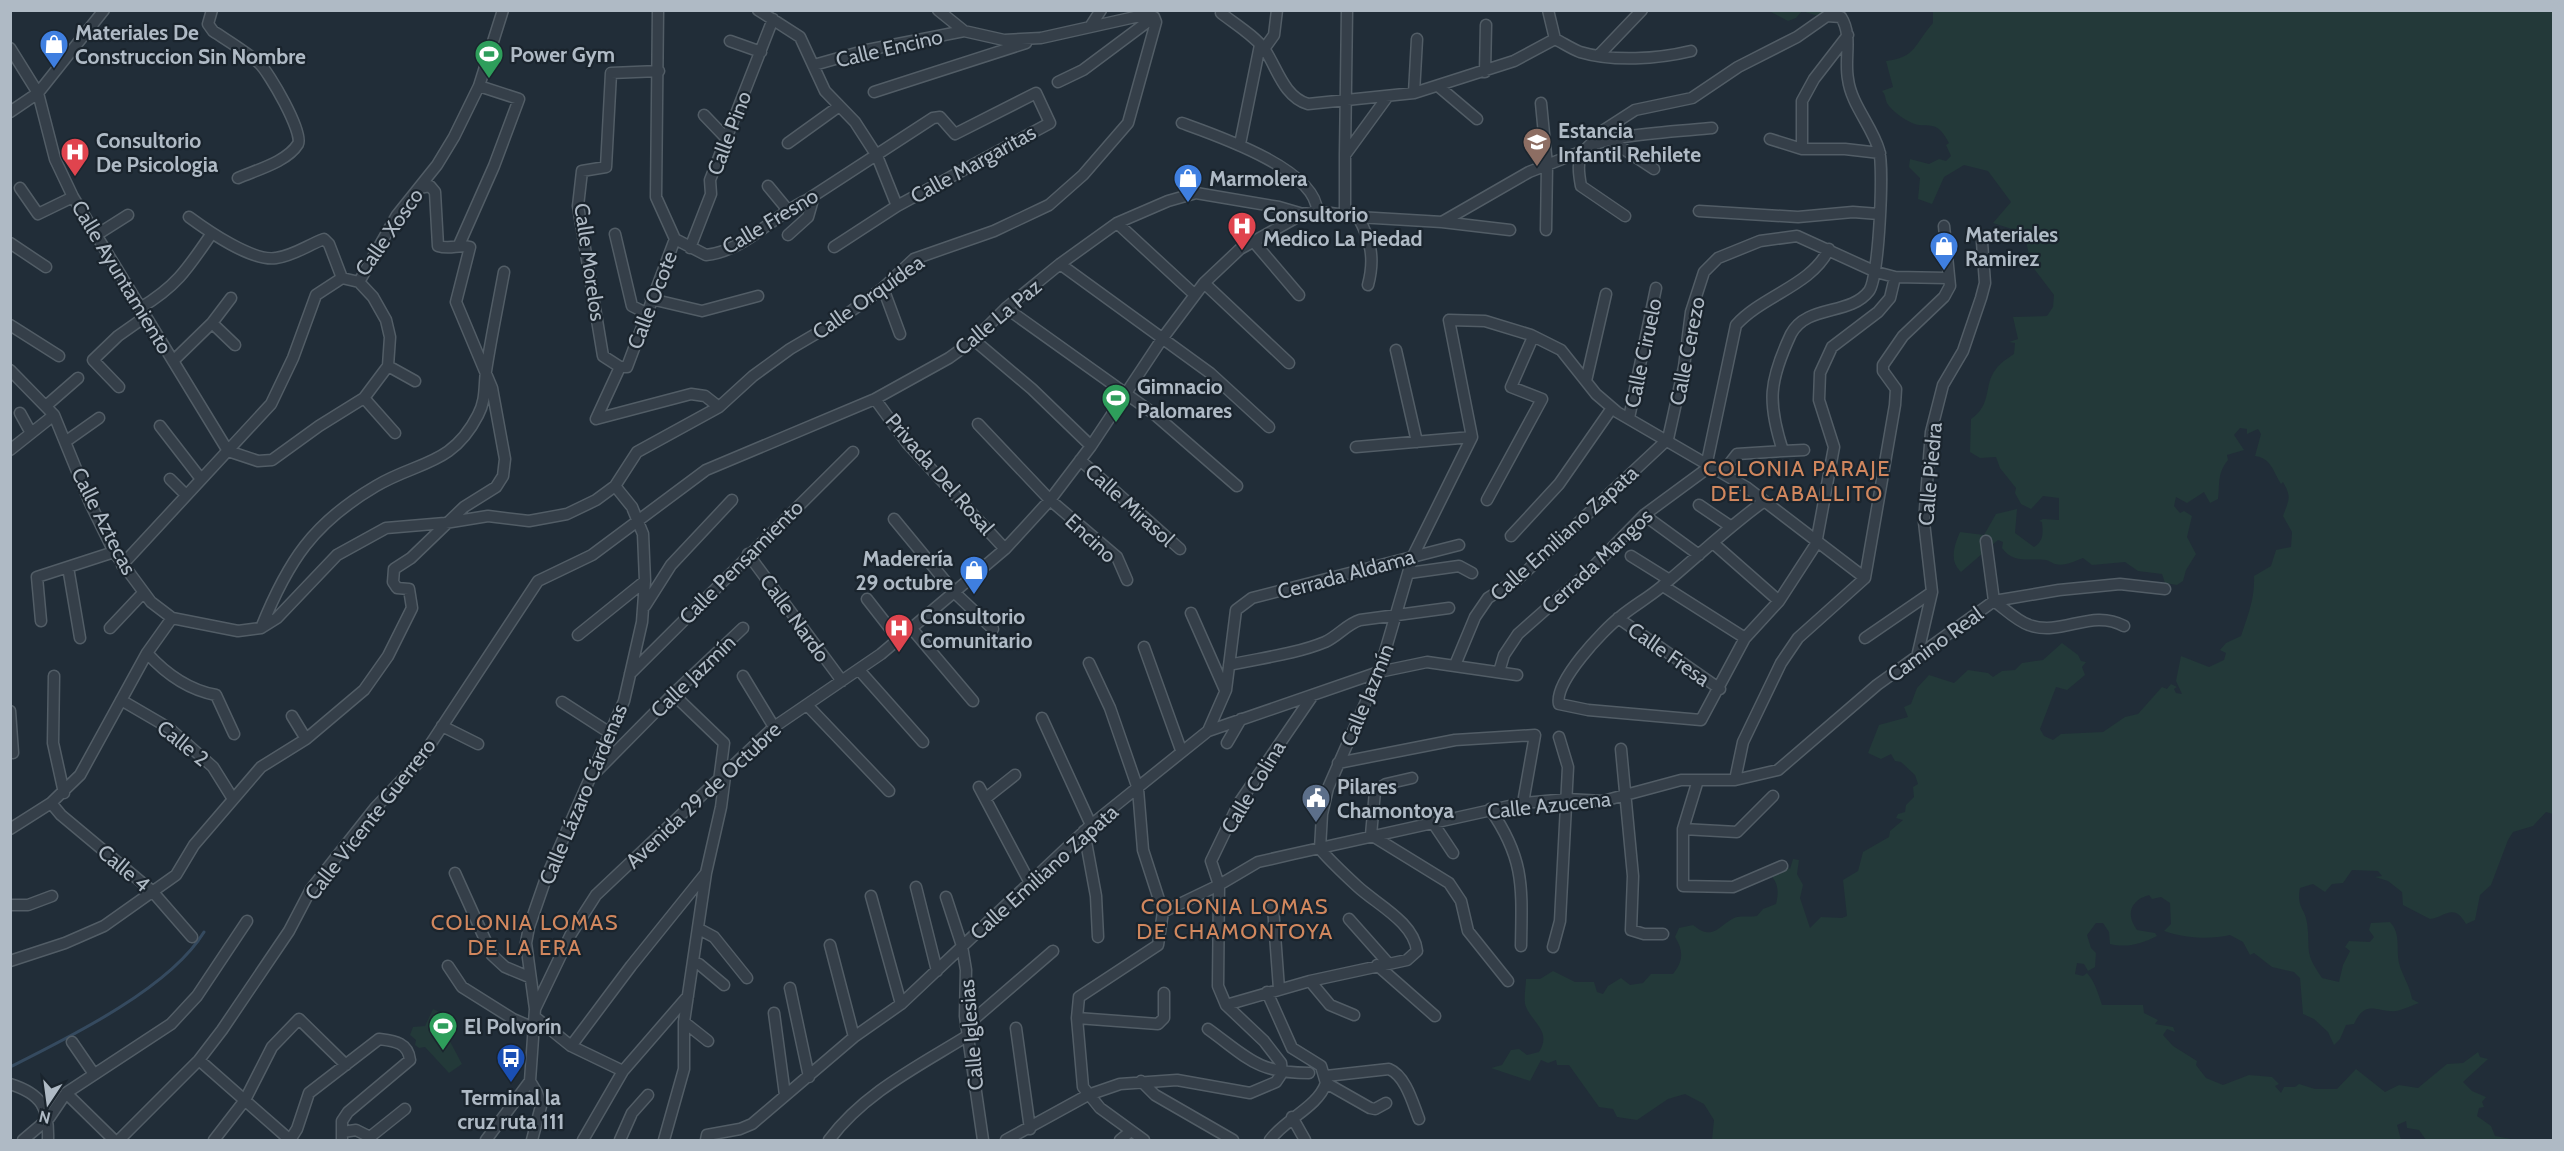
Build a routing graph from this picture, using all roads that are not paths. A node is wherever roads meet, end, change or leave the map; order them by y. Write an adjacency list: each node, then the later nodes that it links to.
1 (104, 10): 35 (street)
2 (212, 10): 59 (street)
3 (503, 10): 32 (street, Calle Xosco)
4 (658, 10): 29 (street)
5 (758, 10): 14 (street)
6 (938, 10): 17 (street)
7 (1101, 10): 16 (street)
8 (1277, 10): 23 (street)
9 (1347, 10): 38 (street)
10 (1548, 10): 21 (street)
11 (1642, 10): 27 (street)
12 (1221, 13): 23 (street)
13 (1154, 17): 16 (street); 31 (street); 103 (street, Calle Orquídea)
14 (773, 19): 26 (street, Calle Pino); 28 (street)
15 (1486, 25): 30 (street)
16 (1090, 27): 19 (street)
17 (964, 31): 19 (street); 28 (street, Calle Encino)
18 (1848, 34): 52 (street); 53 (street); 55 (street)
19 (1041, 38): 34 (street)
20 (1417, 39): 36 (street)
21 (1555, 39): 27 (street); 30 (street)
22 (730, 41): 26 (street)
23 (1262, 47): 38 (street); 51 (street)
24 (10, 48): 35 (street)
25 (1691, 51): 27 (street)
26 (761, 52): 47 (street, Calle Pino)
27 (1599, 55)
28 (814, 65): 40 (street)
29 (659, 71): 85 (street); 126 (street, Calle Morelos)
30 (1485, 72): 33 (street)
31 (1058, 82)
32 (479, 86): 62 (street, Calle Xosco); 89 (street)
33 (1438, 86): 36 (street); 43 (street)
34 (874, 92)
35 (38, 93): 41 (street); 63 (street, Calle Ayuntamiento)
36 (1414, 93): 37 (street)
37 (1388, 96): 38 (street); 54 (street)
38 (1346, 100): 54 (street)
39 (1541, 102): 57 (street)
40 (838, 107): 50 (street); 56 (street)
41 (10, 112)
42 (704, 115): 47 (street)
43 (1477, 119)
44 (1050, 123): 56 (street, Calle Fresno); 65 (street, Calle Margaritas)
45 (1182, 123): 51 (street)
46 (1712, 128): 48 (street)
47 (727, 139): 91 (street, Calle Pino)
48 (1610, 140): 55 (street); 58 (street)
49 (1770, 140): 52 (street)
50 (789, 143)
51 (1240, 144): 67 (street)
52 (1802, 148): 53 (street)
53 (1880, 153): 70 (street)
54 (1345, 154): 72 (street)
55 (1583, 155): 57 (street); 73 (street)
56 (877, 156): 64 (street, Calle Fresno); 65 (street)
57 (1547, 165): 76 (street); 80 (street)
58 (1654, 169)
59 (238, 178)
60 (768, 186): 66 (street)
61 (20, 188): 63 (street)
62 (419, 188): 89 (street); 100 (street, Calle Xosco)
63 (74, 197): 82 (street, Calle Ayuntamiento)
64 (807, 200): 66 (street, Calle Fresno); 84 (street)
65 (897, 206): 90 (street, Calle Margaritas)
66 (787, 209): 91 (street, Calle Fresno)
67 (1317, 211): 69 (street, Avenida 29 de Octubre); 72 (street, Avenida 29 de Octubre)
68 (1699, 211): 70 (street)
69 (1303, 214): 77 (street, Calle La Paz); 86 (street, Avenida 29 de Octubre)
70 (1879, 214): 96 (street)
71 (128, 215): 82 (street)
72 (1345, 216): 75 (street, Avenida 29 de Octubre)
73 (1624, 216)
74 (189, 217): 81 (street)
75 (1358, 217): 76 (street, Avenida 29 de Octubre); 102 (street)
76 (1442, 222): 79 (street, Avenida 29 de Octubre)
77 (1117, 224): 93 (street, Calle La Paz); 106 (street)
78 (1944, 226): 99 (street)
79 (1510, 230)
80 (1546, 230)
81 (212, 233): 98 (street); 112 (street)
82 (98, 234): 112 (street, Calle Ayuntamiento)
83 (615, 234): 113 (street)
84 (788, 235)
85 (675, 239): 91 (street, Calle Fresno); 110 (street, Calle Ocote)
86 (1253, 241): 101 (street, Avenida 29 de Octubre); 107 (street)
87 (1982, 242): 198 (street, Calle Piedra)
88 (10, 243): 94 (street)
89 (459, 245): 128 (street)
90 (834, 247)
91 (690, 248)
92 (1829, 249): 96 (street, Calle Cerezo); 149 (street, Calle Cerezo); 160 (street)
93 (1060, 264): 111 (street, Calle La Paz); 118 (street)
94 (46, 267)
95 (504, 272): 128 (street)
96 (1876, 272): 97 (street, Calle Cerezo); 157 (street)
97 (1895, 277): 99 (street, Calle Cerezo); 180 (street)
98 (342, 278): 100 (street, Calle Xosco); 156 (street, Calle Xosco)
99 (1947, 278): 193 (street)
100 (358, 282): 125 (street)
101 (1204, 283): 106 (street, Avenida 29 de Octubre); 124 (street)
102 (1368, 285)
103 (883, 288): 116 (street); 137 (street, Calle Orquídea)
104 (1656, 288): 142 (street, Calle Ciruelo)
105 (1606, 294): 131 (street)
106 (1195, 295): 118 (street, Avenida 29 de Octubre)
107 (1299, 295)
108 (758, 296): 110 (street)
109 (231, 298): 114 (street)
110 (651, 299): 113 (street, Calle Ocote)
111 (1006, 308): 119 (street, Calle La Paz); 133 (street)
112 (143, 312): 123 (street, Calle Ayuntamiento); 132 (street)
113 (646, 313): 126 (street, Calle Ocote)
114 (212, 322): 120 (street); 123 (street)
115 (10, 325): 122 (street)
116 (900, 334)
117 (1533, 337): 131 (street); 148 (street); 169 (street)
118 (1162, 339): 133 (street, Avenida 29 de Octubre); 145 (street)
119 (974, 340): 135 (street, Calle La Paz); 152 (street)
120 (235, 345)
121 (1396, 350): 151 (street)
122 (59, 356)
123 (173, 361): 156 (street, Calle Ayuntamiento)
124 (1289, 363)
125 (388, 366): 130 (street); 134 (street)
126 (620, 367): 137 (street, Calle Ocote)
127 (10, 370): 136 (street, Calle Aztecas)
128 (486, 374): 175 (street); 213 (street)
129 (78, 378): 136 (street)
130 (415, 381)
131 (1586, 381): 138 (street)
132 (119, 387)
133 (1127, 394): 152 (street, Avenida 29 de Octubre); 164 (street)
134 (364, 398): 147 (street); 156 (street)
135 (875, 399): 173 (street, Calle La Paz); 182 (street, Privada Del Rosal)
136 (47, 405): 140 (street, Calle Aztecas)
137 (719, 407): 165 (street, Calle Orquídea)
138 (1612, 408): 142 (street); 177 (street)
139 (20, 413): 146 (street)
140 (54, 415): 146 (street); 150 (street, Calle Aztecas)
141 (99, 418): 150 (street)
142 (1629, 418): 149 (street)
143 (978, 424): 168 (street, Encino)
144 (160, 426): 163 (street)
145 (1269, 427)
146 (31, 433): 154 (street)
147 (395, 433)
148 (1472, 437): 151 (street); 187 (street, Calle Jazmín)
149 (1668, 439): 160 (street); 227 (street, Calle Emiliano Zapata)
150 (65, 442): 184 (street, Calle Aztecas)
151 (1417, 442): 153 (street)
152 (1091, 446): 159 (street, Avenida 29 de Octubre)
153 (1356, 447)
154 (11, 448)
155 (1804, 450): 157 (street)
156 (228, 451): 163 (street, Calle Xosco)
157 (1784, 451): 161 (street)
158 (853, 452): 185 (street, Calle Pensamiento)
159 (1080, 460): 168 (street, Avenida 29 de Octubre); 183 (street, Calle Mirasol)
160 (1709, 464): 161 (street); 172 (street, Cerrada Mangos)
161 (1723, 472): 170 (street)
162 (170, 479): 166 (street)
163 (201, 479): 166 (street, Calle Xosco)
164 (1237, 486)
165 (617, 488): 173 (street, Calle Lázaro Cárdenas); 175 (street)
166 (186, 495): 189 (street, Calle Xosco)
167 (732, 500): 204 (street)
168 (1050, 500): 182 (street, Avenida 29 de Octubre); 194 (street, Encino)
169 (1487, 500)
170 (1763, 501): 176 (street); 180 (street)
171 (1699, 506): 176 (street)
172 (1644, 515): 186 (street); 230 (street, Cerrada Mangos)
173 (637, 519): 195 (street, Calle Lázaro Cárdenas); 248 (street, Calle Vicente Guerrero)
174 (894, 519): 200 (street)
175 (445, 523): 213 (street); 254 (street)
176 (1730, 526): 179 (street)
177 (1511, 536)
178 (1986, 541): 203 (street)
179 (1713, 543): 186 (street); 202 (street)
180 (1816, 544): 193 (street); 202 (street)
181 (1459, 545): 187 (street, Cerrada Aldama)
182 (1005, 549): 200 (street, Avenida 29 de Octubre)
183 (1180, 549)
184 (114, 552): 189 (street, Calle Aztecas); 190 (street)
185 (748, 554): 231 (street, Calle Pensamiento); 235 (street, Calle Nardo)
186 (1699, 555): 196 (street)
187 (1413, 556): 191 (street, Calle Jazmín); 226 (street, Cerrada Aldama)
188 (1631, 556): 196 (street)
189 (122, 565): 199 (street, Calle Aztecas)
190 (68, 567): 210 (street); 218 (street)
191 (1409, 573): 192 (street); 207 (street, Calle Jazmín)
192 (1472, 573)
193 (1865, 578): 267 (street)
194 (1127, 580)
195 (645, 581): 204 (street, Calle Lázaro Cárdenas); 217 (street)
196 (1665, 583): 209 (street); 219 (street)
197 (2165, 588): 203 (street, Camino Real)
198 (1932, 592): 220 (street); 224 (street, Calle Piedra)
199 (143, 593): 208 (street, Calle Aztecas); 212 (street)
200 (955, 593): 215 (street, Avenida 29 de Octubre); 216 (street)
201 (867, 599): 221 (street)
202 (1779, 601): 219 (street)
203 (1994, 601): 211 (street); 224 (street, Camino Real)
204 (643, 608): 231 (street, Calle Lázaro Cárdenas)
205 (1449, 609): 207 (street)
206 (1191, 613): 237 (street)
207 (1397, 616): 226 (street); 229 (street, Calle Jazmín)
208 (172, 618): 213 (street, Calle Aztecas); 223 (street)
209 (1618, 618): 236 (street, Calle Fresa); 236 (street)
210 (41, 621)
211 (2124, 626)
212 (110, 628)
213 (261, 628)
214 (743, 628): 238 (street, Calle Jazmín)
215 (912, 629): 221 (street, Avenida 29 de Octubre); 241 (street)
216 (993, 629)
217 (578, 635)
218 (80, 638)
219 (1745, 638): 236 (street)
220 (1865, 638)
221 (899, 640): 228 (street, Avenida 29 de Octubre)
222 (1144, 647): 259 (street)
223 (147, 653): 240 (street); 252 (street)
224 (1917, 657): 267 (street, Camino Real)
225 (1089, 663): 269 (street)
226 (1229, 665): 237 (street)
227 (1455, 665): 229 (street, Calle Emiliano Zapata); 230 (street, Calle Emiliano Zapata)
228 (859, 670): 235 (street, Avenida 29 de Octubre); 255 (street)
229 (1379, 672): 239 (street, Calle Emiliano Zapata); 261 (street, Calle Jazmín)
230 (1499, 672): 232 (street, Calle Emiliano Zapata)
231 (629, 674): 251 (street, Calle Lázaro Cárdenas)
232 (1517, 675)
233 (54, 676): 271 (street)
234 (743, 676): 249 (street)
235 (842, 681): 243 (street, Avenida 29 de Octubre)
236 (1720, 689)
237 (1226, 690): 250 (street)
238 (673, 694): 262 (street, Calle Jazmín); 264 (street)
239 (1313, 695): 247 (street, Calle Emiliano Zapata); 291 (street, Calle Colina)
240 (121, 700): 271 (street); 275 (street, Calle 2)
241 (973, 701)
242 (562, 702): 251 (street)
243 (807, 705): 249 (street, Avenida 29 de Octubre); 270 (street)
244 (10, 711): 260 (street)
245 (292, 716): 254 (street)
246 (1042, 718): 281 (street)
247 (1241, 719): 250 (street, Calle Emiliano Zapata); 257 (street)
248 (442, 726): 256 (street); 341 (street, Calle Vicente Guerrero)
249 (774, 727): 264 (street, Avenida 29 de Octubre)
250 (1208, 730): 259 (street, Calle Emiliano Zapata)
251 (610, 733): 262 (street, Calle Lázaro Cárdenas)
252 (234, 734)
253 (1558, 737): 276 (street)
254 (306, 739): 275 (street)
255 (923, 742)
256 (478, 744)
257 (1227, 744)
258 (1621, 749): 272 (street)
259 (1181, 750): 269 (street, Calle Emiliano Zapata)
260 (13, 753)
261 (1338, 763): 278 (street); 285 (street, Calle Jazmín)
262 (593, 775): 316 (street, Calle Lázaro Cárdenas)
263 (1015, 775): 274 (street)
264 (722, 778): 289 (street); 332 (street, Avenida 29 de Octubre)
265 (1412, 778): 284 (street)
266 (1698, 780): 267 (street, Calle Azucena); 272 (street, Calle Azucena); 283 (street)
267 (1735, 780)
268 (978, 787): 274 (street)
269 (1138, 789): 281 (street, Calle Emiliano Zapata); 299 (street)
270 (889, 791)
271 (64, 793): 277 (street)
272 (1625, 796): 276 (street, Calle Azucena); 303 (street)
273 (1773, 796): 283 (street)
274 (986, 798): 290 (street)
275 (233, 799): 293 (street)
276 (1567, 799): 278 (street, Calle Azucena); 309 (street)
277 (51, 803): 282 (street); 293 (street, Calle 4)
278 (1523, 803): 279 (street, Calle Azucena)
279 (1490, 809): 280 (street, Calle Azucena); 308 (street)
280 (1432, 823): 284 (street, Calle Azucena); 286 (street)
281 (1087, 828): 290 (street, Calle Emiliano Zapata); 305 (street)
282 (10, 829)
283 (1683, 829): 287 (street)
284 (1371, 836): 285 (street, Calle Azucena); 319 (street)
285 (1320, 849): 291 (street, Calle Azucena); 313 (street)
286 (1453, 853)
287 (1782, 866)
288 (455, 873): 316 (street)
289 (706, 873): 302 (street); 340 (street)
290 (1029, 881): 307 (street, Calle Emiliano Zapata)
291 (1219, 885): 299 (street, Calle Azucena); 327 (street, Calle Colina)
292 (916, 886): 315 (street)
293 (152, 891): 304 (street, Calle 4); 311 (street)
294 (52, 896): 297 (street)
295 (871, 896): 326 (street)
296 (946, 897): 307 (street, Calle Iglesias)
297 (10, 905)
298 (1273, 907): 322 (street)
299 (1163, 912): 331 (street)
300 (1349, 919): 313 (street)
301 (248, 921): 346 (street)
302 (699, 929): 312 (street); 317 (street)
303 (1663, 934)
304 (192, 937)
305 (1098, 937)
306 (830, 945): 337 (street)
307 (962, 946): 315 (street, Calle Emiliano Zapata); 336 (street, Calle Iglesias)
308 (1521, 946)
309 (1553, 948)
310 (1053, 951): 336 (street)
311 (10, 961)
312 (693, 964): 320 (street); 325 (street)
313 (1382, 964): 318 (street); 330 (street)
314 (448, 966): 332 (street)
315 (938, 971): 326 (street, Calle Emiliano Zapata)
316 (529, 977): 332 (street, Calle Lázaro Cárdenas)
317 (747, 978)
318 (1310, 981): 322 (street); 329 (street)
319 (1508, 981)
320 (724, 985)
321 (790, 988): 347 (street)
322 (1279, 989): 323 (street)
323 (1267, 992): 327 (street); 348 (street)
324 (1164, 993): 331 (street)
325 (688, 996): 333 (street); 343 (street)
326 (902, 1004): 337 (street, Calle Emiliano Zapata)
327 (1226, 1005): 344 (street)
328 (774, 1013): 354 (street)
329 (1354, 1016)
330 (1435, 1016)
331 (1077, 1017): 355 (street)
332 (535, 1018): 340 (street); 349 (street, Calle Lázaro Cárdenas)
333 (684, 1022): 338 (street); 376 (street)
334 (1016, 1028): 362 (street)
335 (1208, 1029): 344 (street)
336 (967, 1031): 378 (street); 379 (street, Calle Iglesias)
337 (854, 1037): 347 (street, Calle Emiliano Zapata)
338 (708, 1041)
339 (72, 1042): 346 (street)
340 (571, 1046): 343 (street)
341 (199, 1060): 356 (street); 369 (street, Calle Vicente Guerrero)
342 (346, 1065): 356 (street); 365 (street); 371 (street)
343 (623, 1071): 374 (street)
344 (1282, 1073): 345 (street); 350 (street)
345 (1309, 1073)
346 (94, 1074): 352 (street)
347 (809, 1077): 354 (street, Calle Emiliano Zapata)
348 (1326, 1079): 357 (street); 359 (street); 361 (street)
349 (530, 1081): 372 (street); 373 (street, Calle Lázaro Cárdenas)
350 (1141, 1081): 355 (street); 383 (street)
351 (11, 1084): 360 (street)
352 (66, 1093): 360 (street); 368 (street)
353 (648, 1095): 375 (street)
354 (785, 1095): 364 (street, Calle Emiliano Zapata)
355 (1088, 1095): 362 (street); 363 (street)
356 (245, 1100): 370 (street); 371 (street)
357 (1386, 1103)
358 (405, 1109): 365 (street)
359 (1292, 1117): 384 (street); 385 (street)
360 (49, 1119): 366 (street); 367 (street)
361 (1419, 1119)
362 (1030, 1129): 380 (street)
363 (1131, 1131): 381 (street); 382 (street)
364 (741, 1135): 377 (street, Calle Emiliano Zapata)
365 (342, 1136)
366 (23, 1140)
367 (48, 1140)
368 (114, 1140)
369 (119, 1140)
370 (214, 1140)
371 (290, 1140)
372 (486, 1140)
373 (532, 1140)
374 (583, 1140)
375 (620, 1140)
376 (664, 1140)
377 (706, 1140)
378 (829, 1140)
379 (983, 1140)
380 (1006, 1140)
381 (1120, 1140)
382 (1144, 1140)
383 (1233, 1140)
384 (1270, 1140)
385 (1305, 1140)

